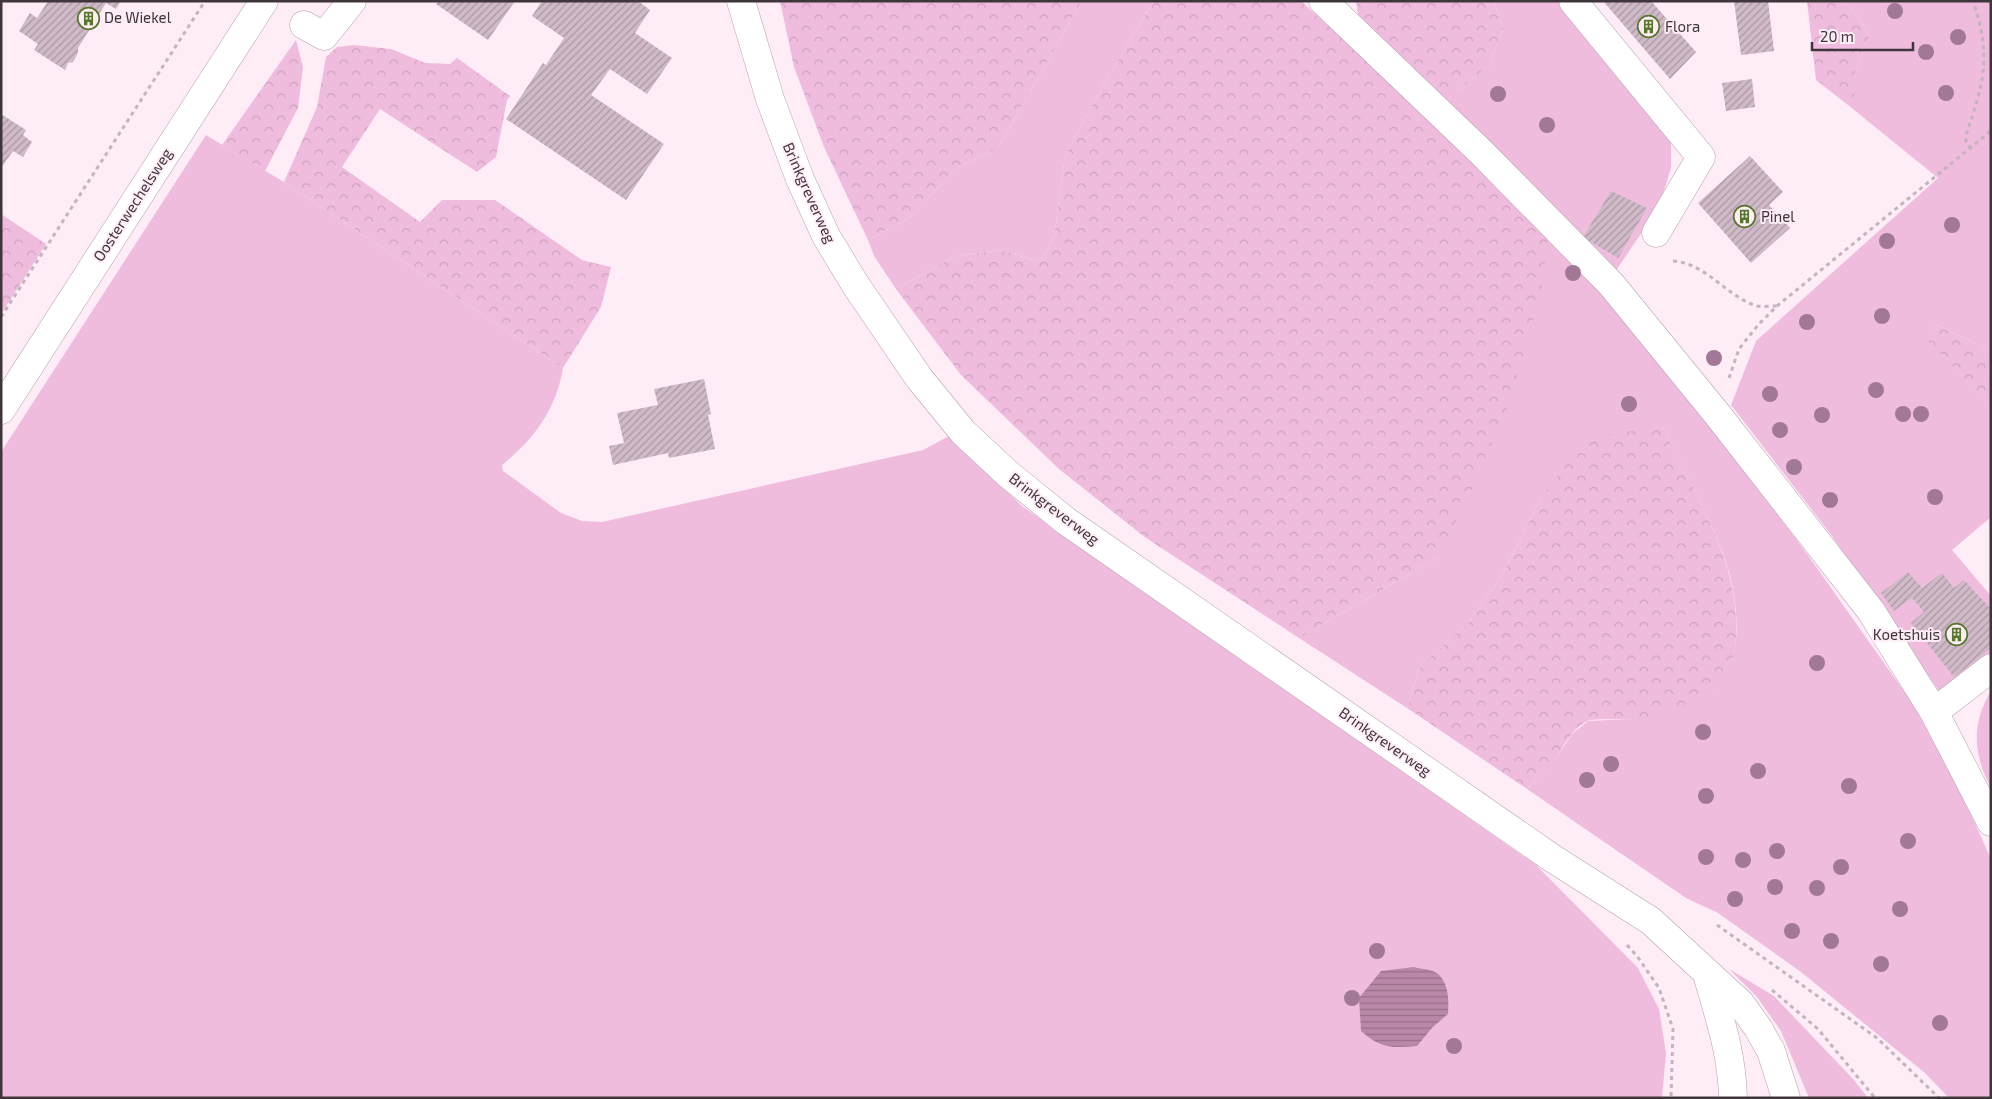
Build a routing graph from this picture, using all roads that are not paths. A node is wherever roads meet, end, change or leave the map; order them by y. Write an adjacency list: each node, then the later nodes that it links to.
1 (264, 1): 8 (street, Oosterwechelsweg)
2 (352, 1): 6 (street)
3 (741, 1): 12 (street, Brinkgreverweg)
4 (1573, 1): 7 (street)
5 (1333, 6): 10 (street)
6 (304, 25)
7 (1656, 233)
8 (1, 410)
9 (1991, 668): 10 (street)
10 (1934, 712): 11 (street)
11 (1990, 818)
12 (1707, 972): 13 (street); 14 (street, Brinkgreverweg)
13 (1733, 1098)
14 (1786, 1098)

